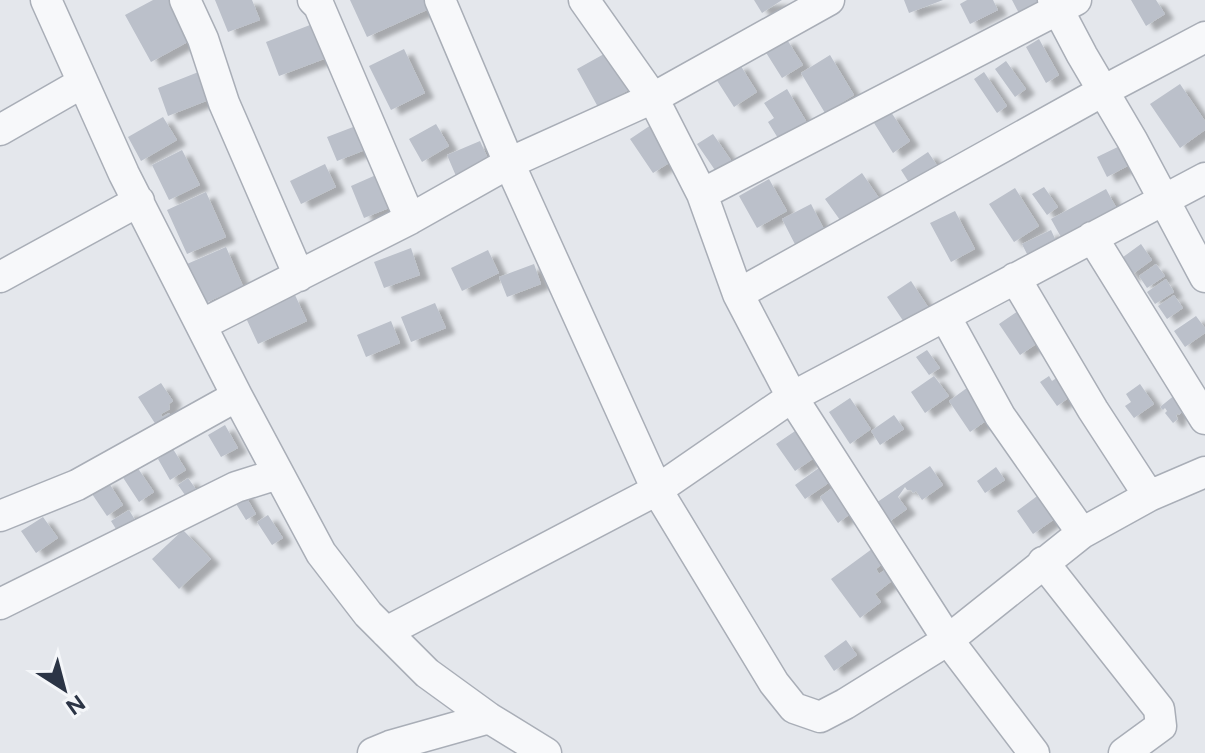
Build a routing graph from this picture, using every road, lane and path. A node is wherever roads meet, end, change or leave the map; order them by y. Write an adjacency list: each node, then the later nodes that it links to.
1 (46, 0): 9 (street)
2 (185, 0): 20 (street)
3 (313, 0): 18 (street)
4 (440, 0): 13 (street)
5 (584, 0): 11 (street)
6 (829, 0): 11 (street)
7 (1063, 3): 10 (street); 15 (street)
8 (1205, 37): 10 (street)
9 (82, 83): 12 (street); 17 (street)
10 (1103, 91): 16 (street); 24 (street)
11 (653, 98): 13 (street); 15 (street)
12 (0, 130)
13 (509, 163): 18 (street); 32 (street)
14 (1205, 178): 16 (street)
15 (702, 194): 24 (street)
16 (1163, 199): 19 (street); 22 (street)
17 (139, 201): 21 (street); 26 (street)
18 (410, 219): 20 (street)
19 (1092, 237): 23 (street); 29 (street)
20 (299, 276): 26 (street)
21 (0, 277)
22 (1205, 277)
23 (1015, 278): 25 (street); 33 (street)
24 (738, 294): 28 (street)
25 (945, 316): 28 (street); 35 (street)
26 (201, 325): 27 (street)
27 (237, 396): 31 (street); 34 (street)
28 (792, 397): 32 (street); 39 (street)
29 (1205, 419)
30 (1205, 472): 33 (street)
31 (278, 474): 37 (street); 38 (street)
32 (657, 490): 38 (street); 39 (street)
33 (1149, 496): 35 (street)
34 (0, 516)
35 (1082, 533): 36 (street)
36 (1043, 562): 39 (street); 44 (street)
37 (0, 604)
38 (386, 632): 40 (street)
39 (948, 640): 43 (street)
40 (489, 718): 41 (street); 42 (street)
41 (373, 753)
42 (546, 753)
43 (1034, 753)
44 (1124, 753)

